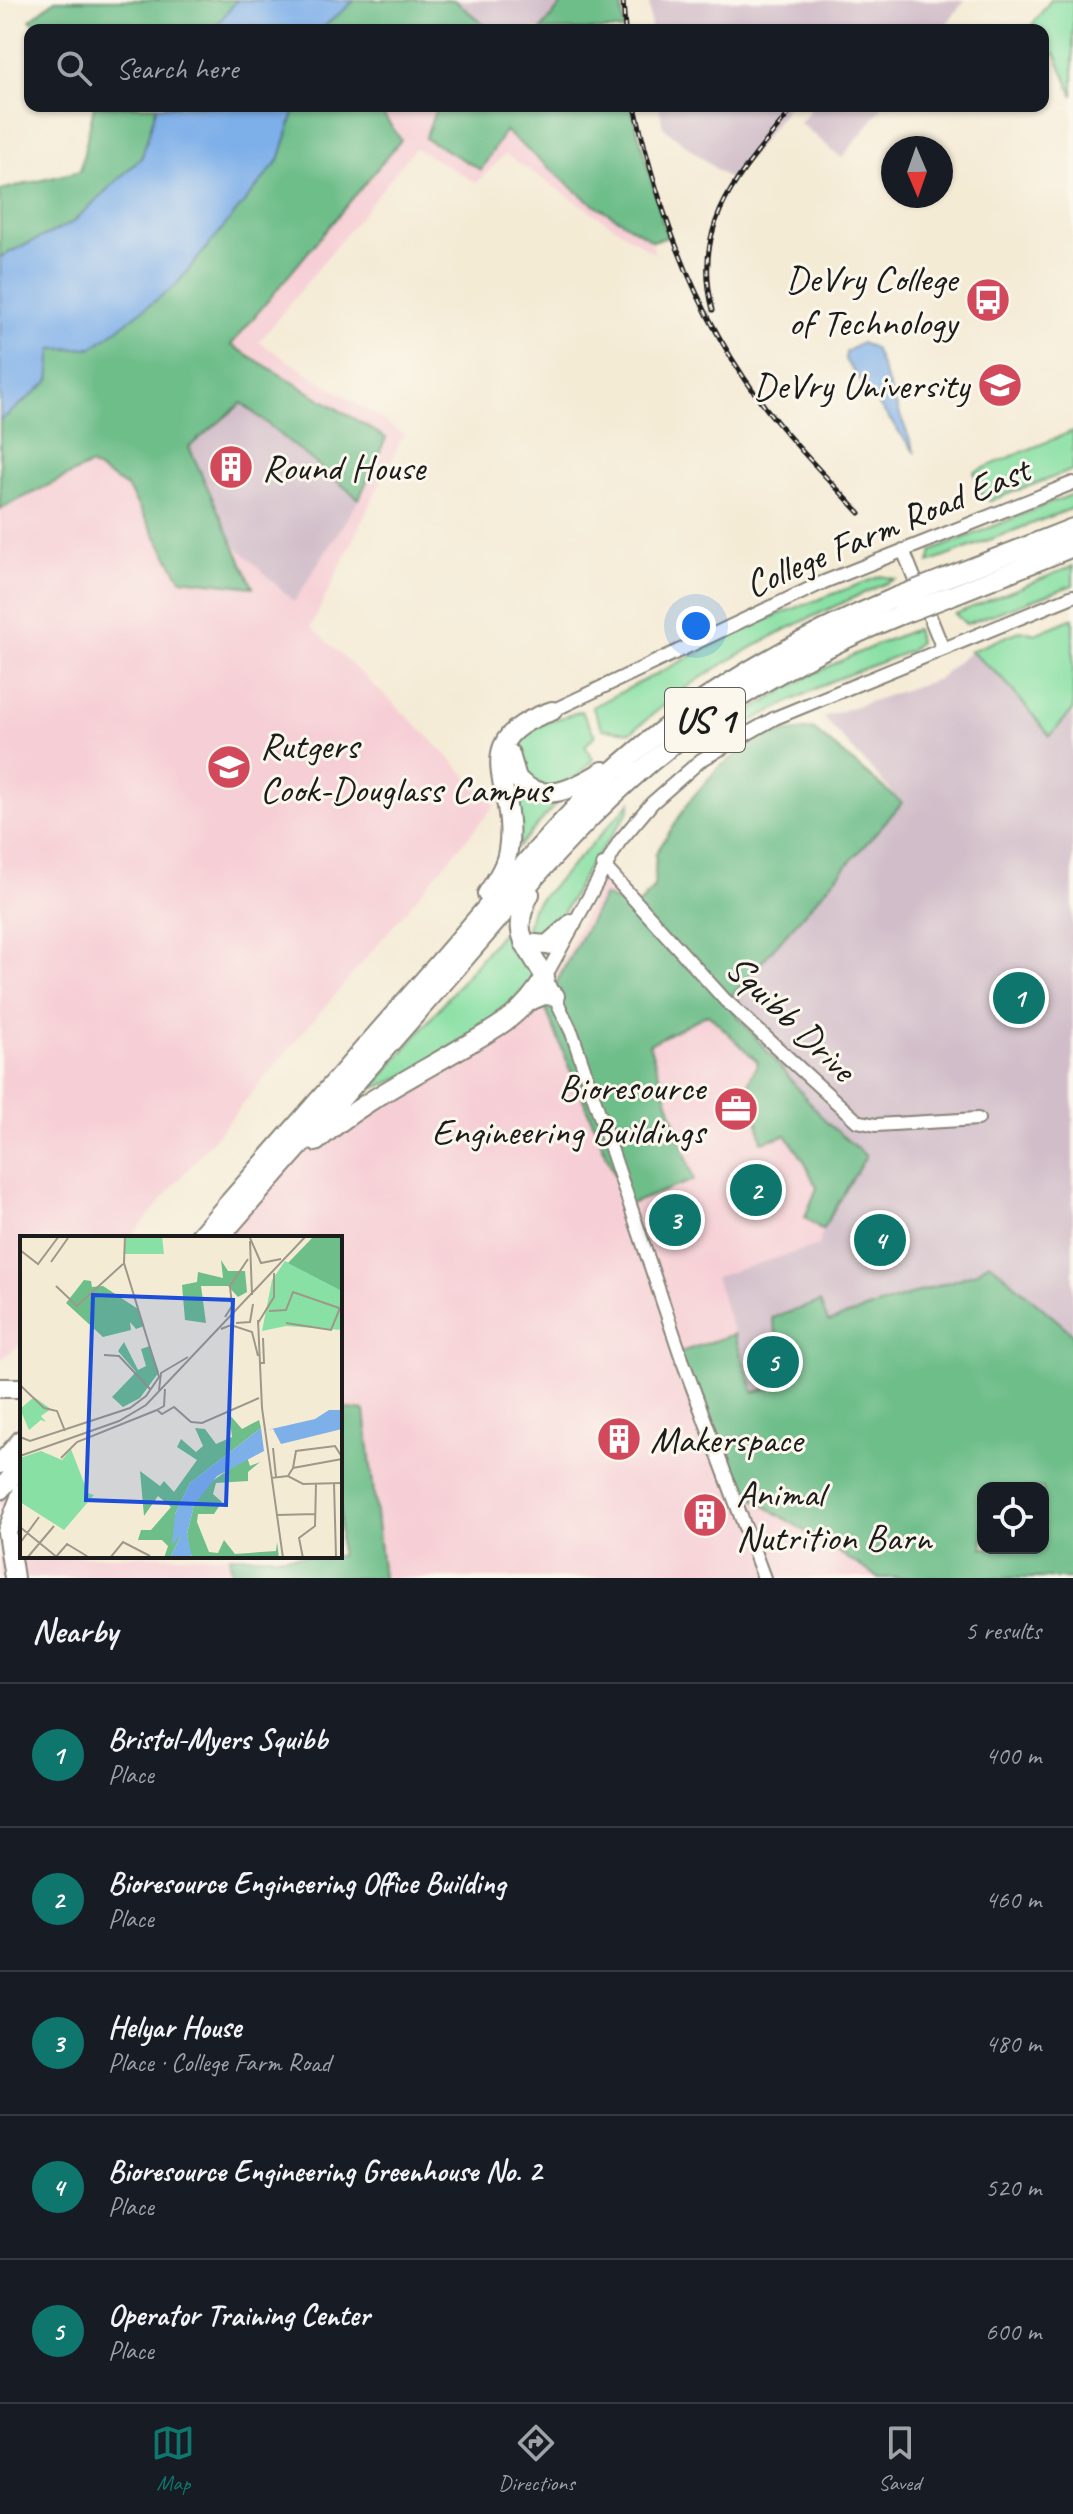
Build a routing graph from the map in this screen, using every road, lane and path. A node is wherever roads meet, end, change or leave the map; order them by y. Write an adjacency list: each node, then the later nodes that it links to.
1 (1073, 483): 4 (street, College Farm Road East)
2 (1073, 528): 5 (highway, US 1)
3 (1073, 547): 5 (highway, US 1)
4 (903, 550): 8 (street); 9 (street, College Farm Road East)
5 (947, 587): 7 (highway, US 1, bridge)
6 (1073, 596): 8 (street)
7 (897, 607): 10 (highway, US 1); 12 (highway, US 1)
8 (943, 649): 11 (street)
9 (552, 711): 10 (highway); 15 (highway)
10 (636, 751): 15 (highway, US 1)
11 (603, 865): 13 (street); 19 (street, Squibb Drive)
12 (542, 870): 14 (highway); 20 (highway, US 1)
13 (572, 923): 14 (highway); 16 (street)
14 (524, 943): 16 (highway)
15 (449, 951): 21 (highway, US 1)
16 (545, 977): 17 (street); 18 (highway)
17 (555, 996): 18 (highway); 29 (street)
18 (532, 1000): 20 (highway)
19 (978, 1119)
20 (261, 1190): 22 (highway, US 1)
21 (200, 1236)
22 (221, 1236)
23 (20, 1441): 24 (highway)
24 (0, 1464)
25 (20, 1467): 26 (highway)
26 (0, 1490)
27 (20, 1497): 28 (highway)
28 (14, 1578)
29 (764, 1578)

